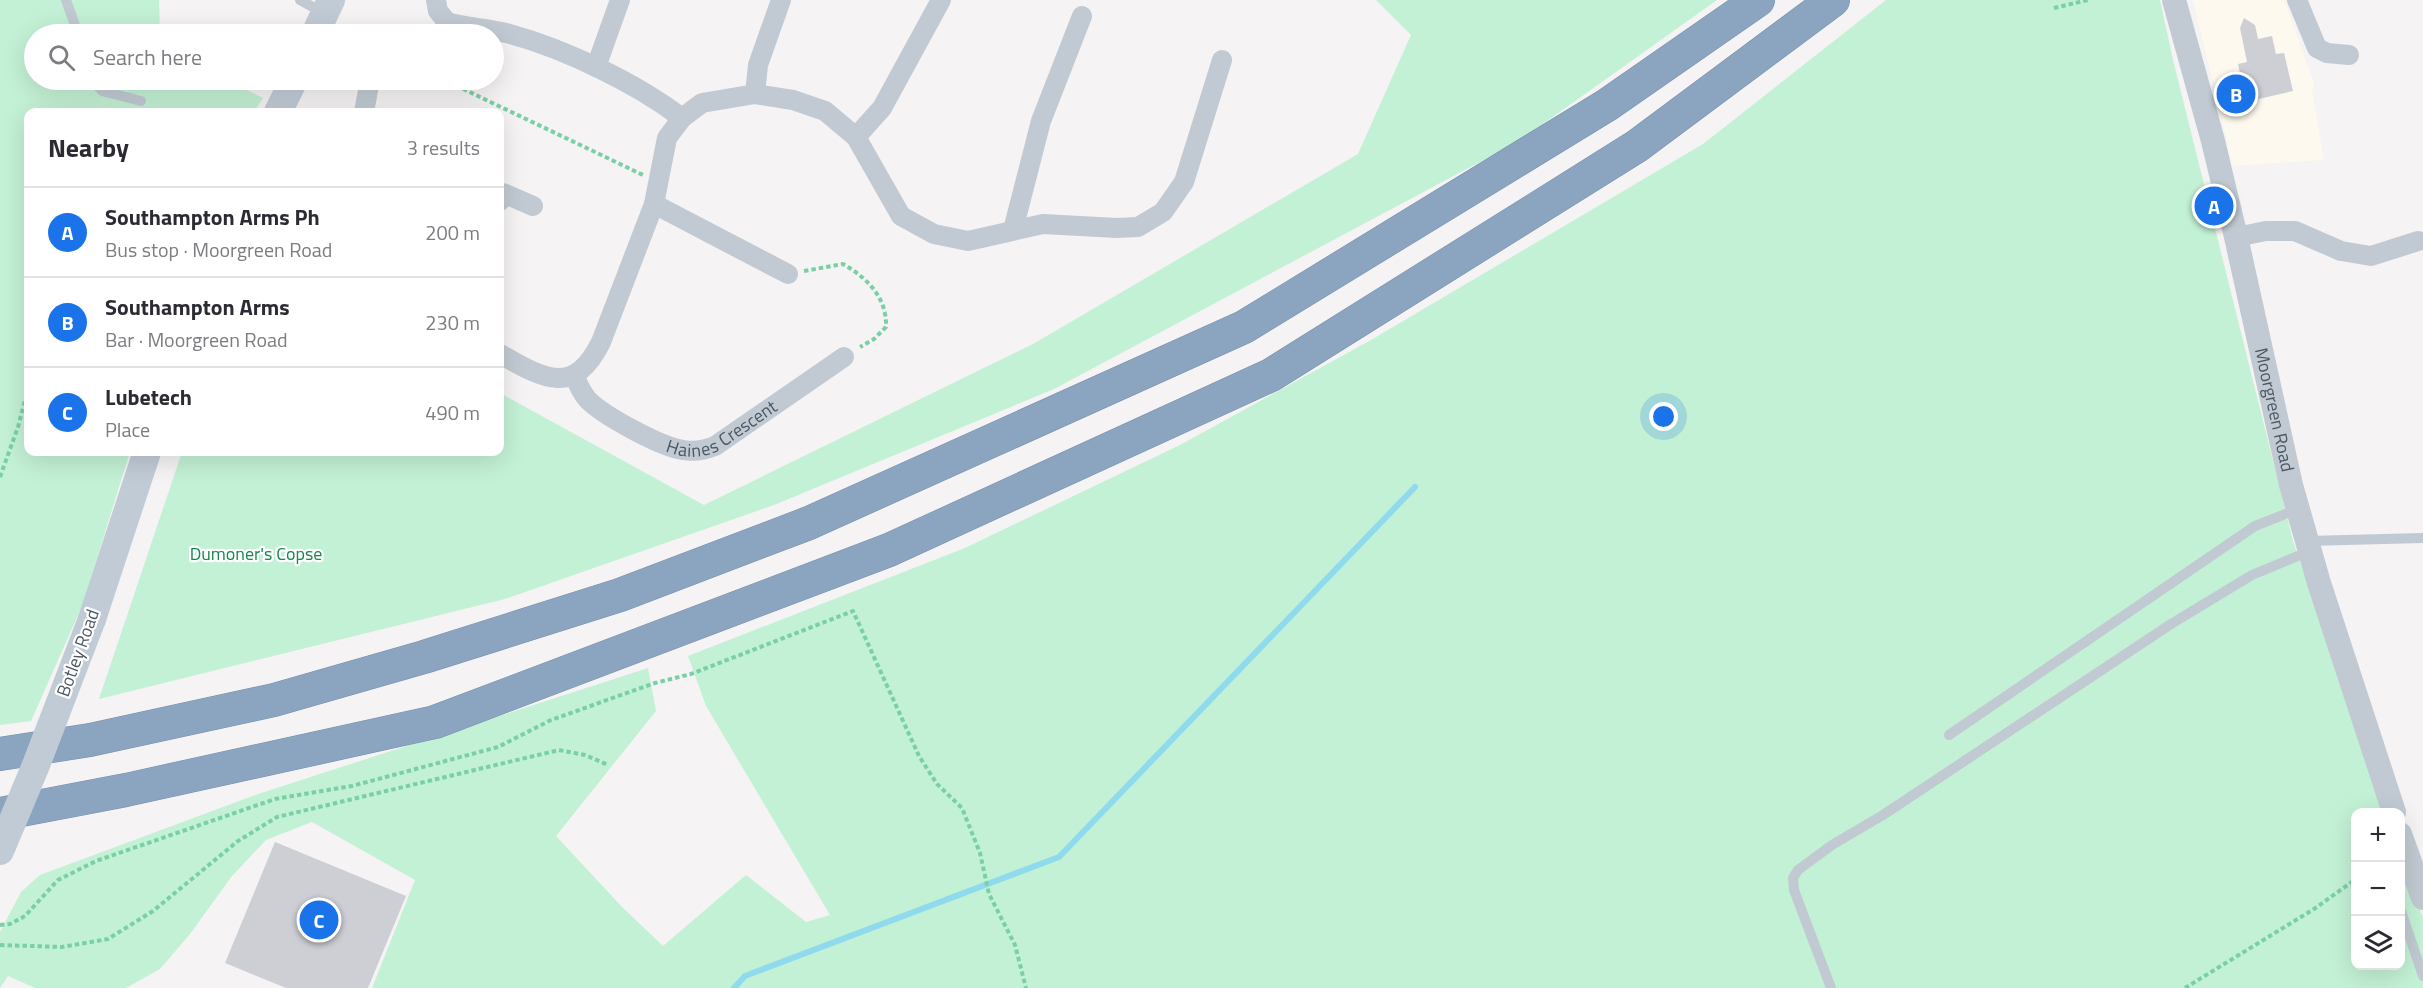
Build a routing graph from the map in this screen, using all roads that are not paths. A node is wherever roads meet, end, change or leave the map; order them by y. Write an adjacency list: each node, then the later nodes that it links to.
1 (66, 0): 13 (lane)
2 (300, 0): 12 (lane)
3 (436, 0): 14 (street)
4 (620, 0): 18 (street)
5 (781, 0): 22 (street)
6 (941, 0): 27 (street)
7 (1758, 0): 43 (highway)
8 (1833, 0): 45 (highway)
9 (2174, 0): 32 (street, Moorgreen Road)
10 (2297, 0): 16 (street)
11 (1082, 16): 31 (street)
12 (324, 22)
13 (74, 24)
14 (440, 24)
15 (504, 33): 18 (street)
16 (2349, 55)
17 (1222, 60): 31 (street)
18 (596, 67): 26 (street)
19 (101, 90): 23 (lane)
20 (289, 90): 24 (main road)
21 (368, 90): 25 (street)
22 (755, 94): 26 (street); 27 (street)
23 (141, 101)
24 (281, 108)
25 (365, 108)
26 (682, 118): 29 (street)
27 (856, 137): 31 (street)
28 (504, 196): 30 (street)
29 (654, 204): 34 (street); 37 (street)
30 (533, 206)
31 (1013, 230)
32 (2236, 237): 33 (street); 39 (street, Moorgreen Road)
33 (2418, 242)
34 (788, 274)
35 (504, 356): 37 (street)
36 (844, 357): 37 (street, Haines Crescent)
37 (575, 376)
38 (146, 456): 47 (main road, Botley Road, bridge)
39 (2298, 509): 41 (street, Moorgreen Road); 42 (lane)
40 (2423, 538): 41 (lane)
41 (2308, 546): 44 (street, Moorgreen Road); 51 (lane)
42 (1949, 735)
43 (0, 754)
44 (2392, 808)
45 (0, 814)
46 (2405, 850): 48 (street)
47 (0, 851)
48 (2423, 898)
49 (2403, 916): 50 (lane)
50 (2423, 976)
51 (1831, 988)

